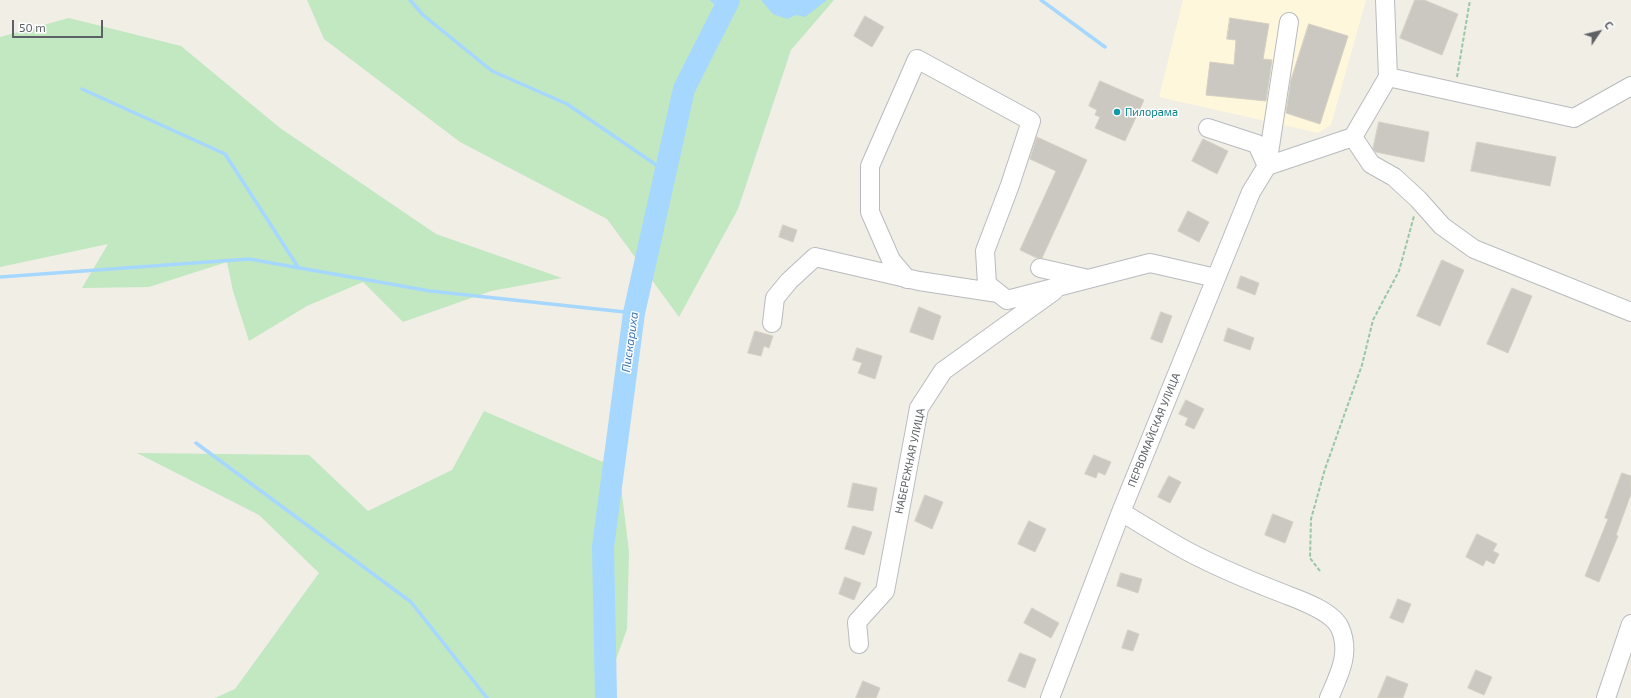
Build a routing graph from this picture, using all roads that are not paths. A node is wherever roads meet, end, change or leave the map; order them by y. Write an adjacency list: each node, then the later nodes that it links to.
1 (1385, 0): 3 (street)
2 (1289, 22): 7 (street)
3 (1388, 78): 4 (street); 6 (street)
4 (1631, 86)
5 (1208, 128): 7 (street)
6 (1353, 137): 7 (street); 14 (street)
7 (1267, 166): 9 (street, ПЕРВОМАЙСКАЯ УЛИЦА)
8 (1040, 268): 11 (street)
9 (1216, 278): 11 (street); 16 (street, ПЕРВОМАЙСКАЯ УЛИЦА)
10 (907, 279): 13 (street); 13 (street); 15 (street)
11 (1086, 279): 12 (street)
12 (1063, 285): 13 (street); 18 (street, НАБЕРЕЖНАЯ УЛИЦА)
13 (998, 293)
14 (1631, 312)
15 (772, 323)
16 (1121, 512): 19 (street, ПЕРВОМАЙСКАЯ УЛИЦА); 20 (street)
17 (1631, 624): 21 (street)
18 (859, 644)
19 (1050, 698)
20 (1329, 698)
21 (1606, 698)

